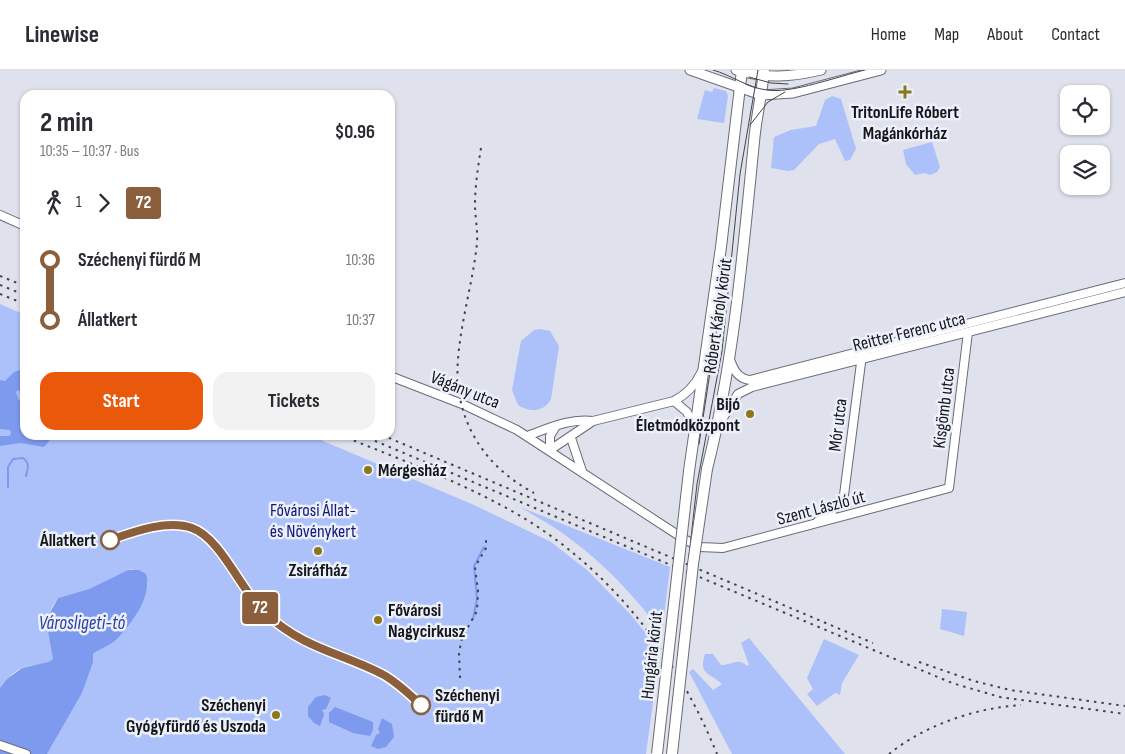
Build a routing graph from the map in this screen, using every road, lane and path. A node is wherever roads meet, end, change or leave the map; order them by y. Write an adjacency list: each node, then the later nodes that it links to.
1 (690, 70): 6 (main road)
2 (822, 70): 5 (main road)
3 (881, 70): 7 (main road)
4 (740, 71): 5 (main road); 6 (main road, Róbert Károly körút)
5 (764, 73): 7 (main road, Róbert Károly körút)
6 (740, 87): 7 (main road); 16 (main road, Róbert Károly körút)
7 (761, 95): 15 (main road, Róbert Károly körút)
8 (0, 215): 9 (street)
9 (20, 224)
10 (1125, 283): 11 (street, Reitter Ferenc utca)
11 (1110, 291): 12 (street, Reitter Ferenc utca); 13 (street, Reitter Ferenc utca); 14 (street, Reitter Ferenc utca)
12 (1125, 292)
13 (968, 332): 14 (street, Reitter Ferenc utca); 27 (street, Kisgömb utca)
14 (862, 355): 15 (street, Reitter Ferenc utca); 21 (street, Reitter Ferenc utca); 28 (street, Mór utca)
15 (729, 356): 21 (main road, Róbert Károly körút)
16 (706, 359): 18 (street); 22 (main road, Róbert Károly körút)
17 (395, 378): 23 (street, Vágány utca)
18 (674, 401): 19 (street); 22 (street)
19 (594, 421): 20 (street); 24 (street)
20 (556, 426): 23 (street); 25 (street)
21 (718, 426): 33 (main road, Róbert Károly körút, bridge)
22 (696, 432): 32 (main road, Róbert Károly körút, bridge)
23 (527, 436): 25 (street, Vágány utca)
24 (571, 438): 25 (street); 26 (street)
25 (550, 450): 26 (street, Vágány utca)
26 (582, 471): 31 (street, Vágány utca)
27 (949, 488): 29 (street, Szent László út)
28 (840, 502): 29 (street); 30 (street)
29 (852, 515): 30 (street, Szent László út)
30 (808, 526): 31 (street, Szent László út)
31 (700, 547)
32 (679, 560): 36 (main road, Hungária körút, bridge)
33 (693, 564): 37 (main road, Hungária körút, bridge)
34 (0, 745): 35 (street)
35 (26, 754)
36 (657, 754)
37 (672, 754)

